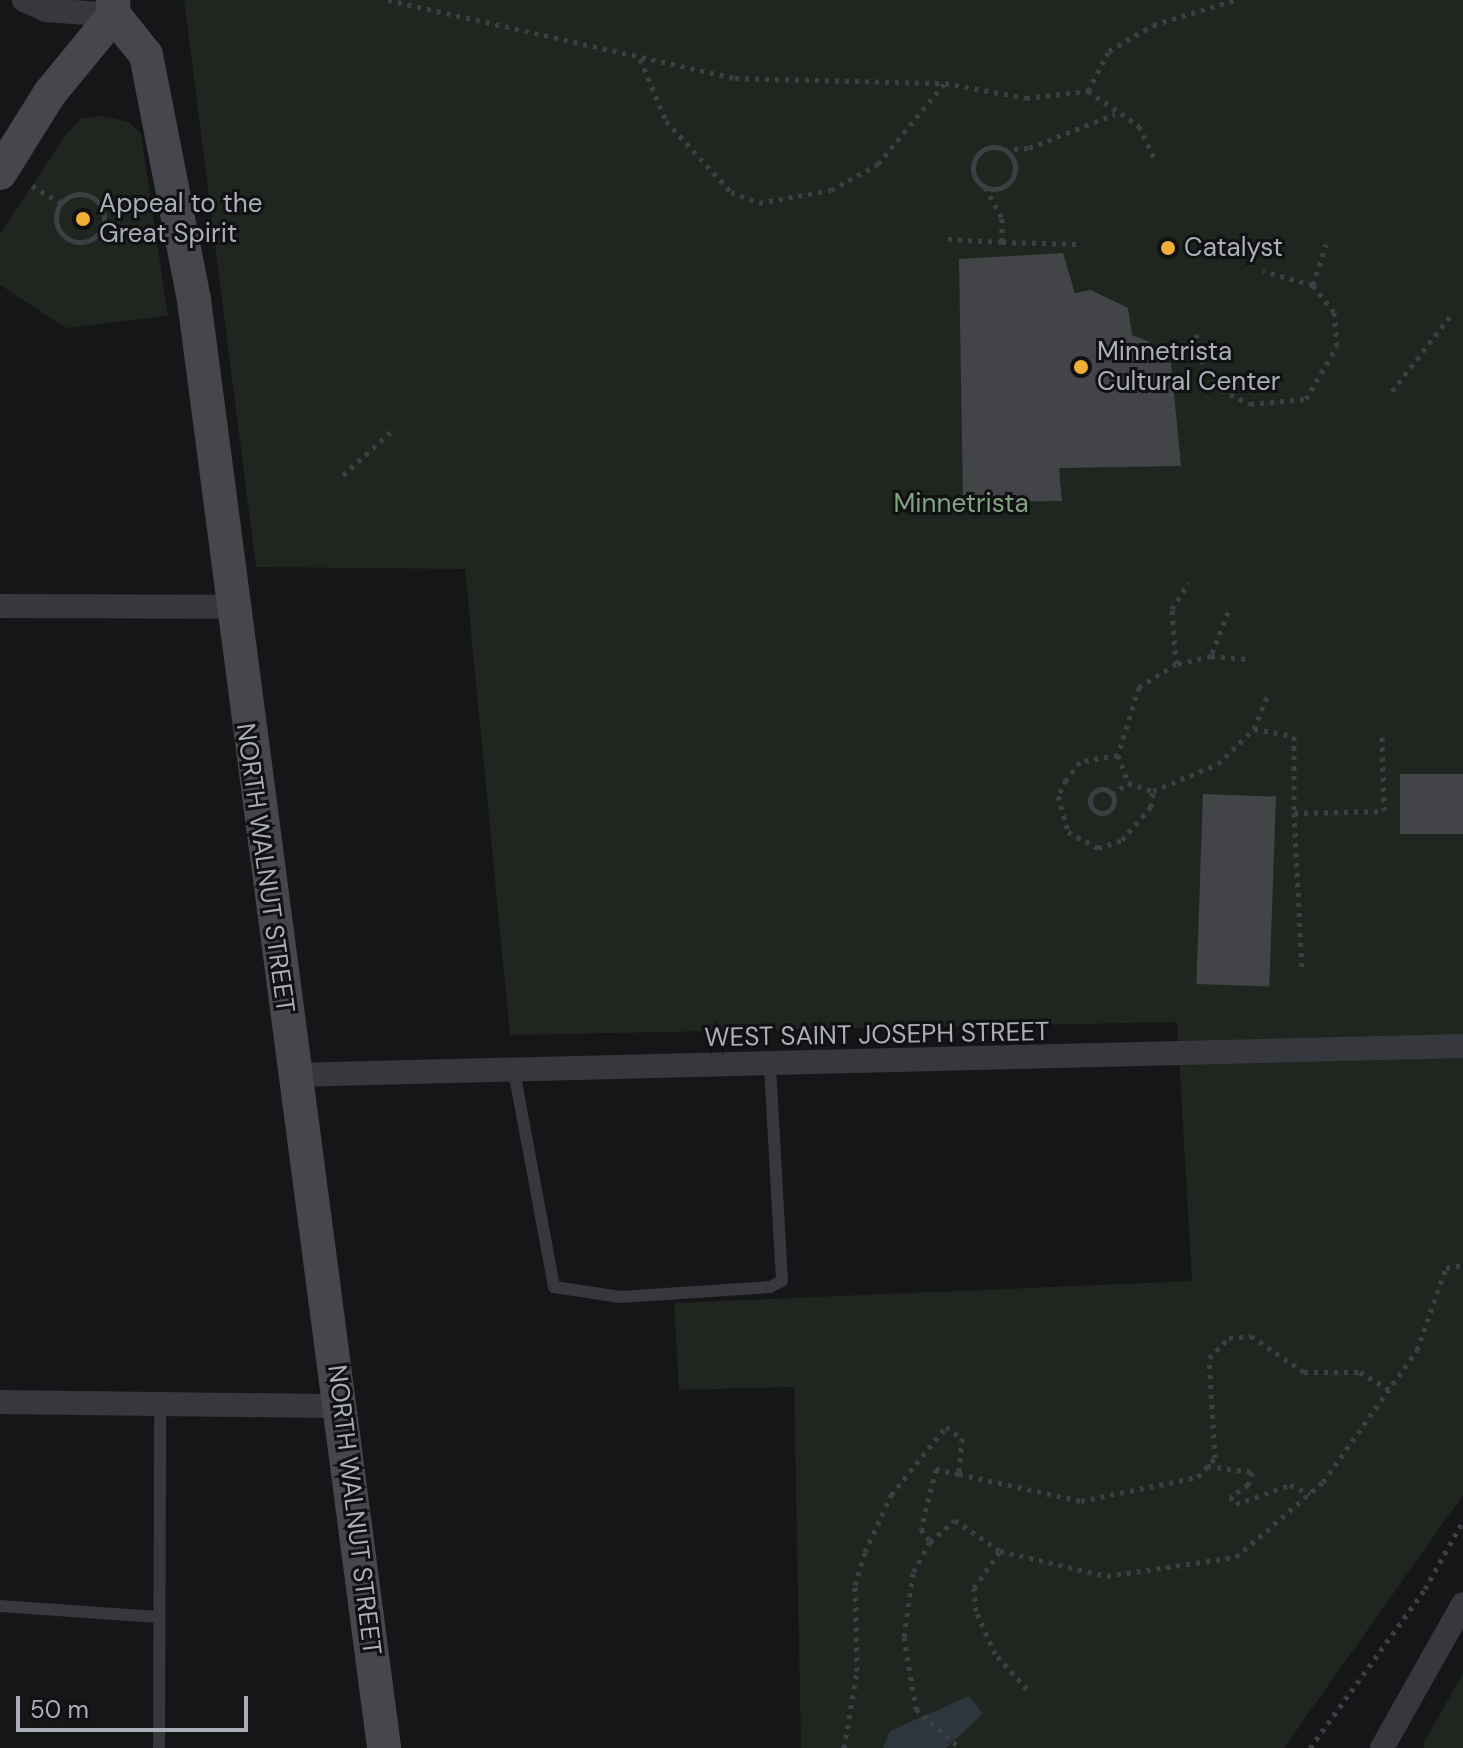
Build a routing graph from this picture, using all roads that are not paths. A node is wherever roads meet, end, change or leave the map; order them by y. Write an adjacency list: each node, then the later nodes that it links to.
1 (24, 0): 2 (street)
2 (113, 7): 3 (main road); 5 (main road, NORTH WALNUT STREET)
3 (0, 173)
4 (0, 606): 5 (street)
5 (230, 607): 9 (main road, NORTH WALNUT STREET)
6 (1463, 1046): 7 (street, WEST SAINT JOSEPH STREET)
7 (770, 1064): 8 (street, WEST SAINT JOSEPH STREET); 8 (lane)
8 (514, 1071): 9 (street, WEST SAINT JOSEPH STREET)
9 (292, 1075): 12 (main road, NORTH WALNUT STREET)
10 (0, 1402): 11 (street)
11 (160, 1403): 12 (street); 15 (lane)
12 (341, 1406): 17 (main road, NORTH WALNUT STREET)
13 (1463, 1604): 18 (street)
14 (0, 1606): 15 (lane)
15 (158, 1617): 16 (lane)
16 (159, 1748)
17 (384, 1748)
18 (1382, 1748)

